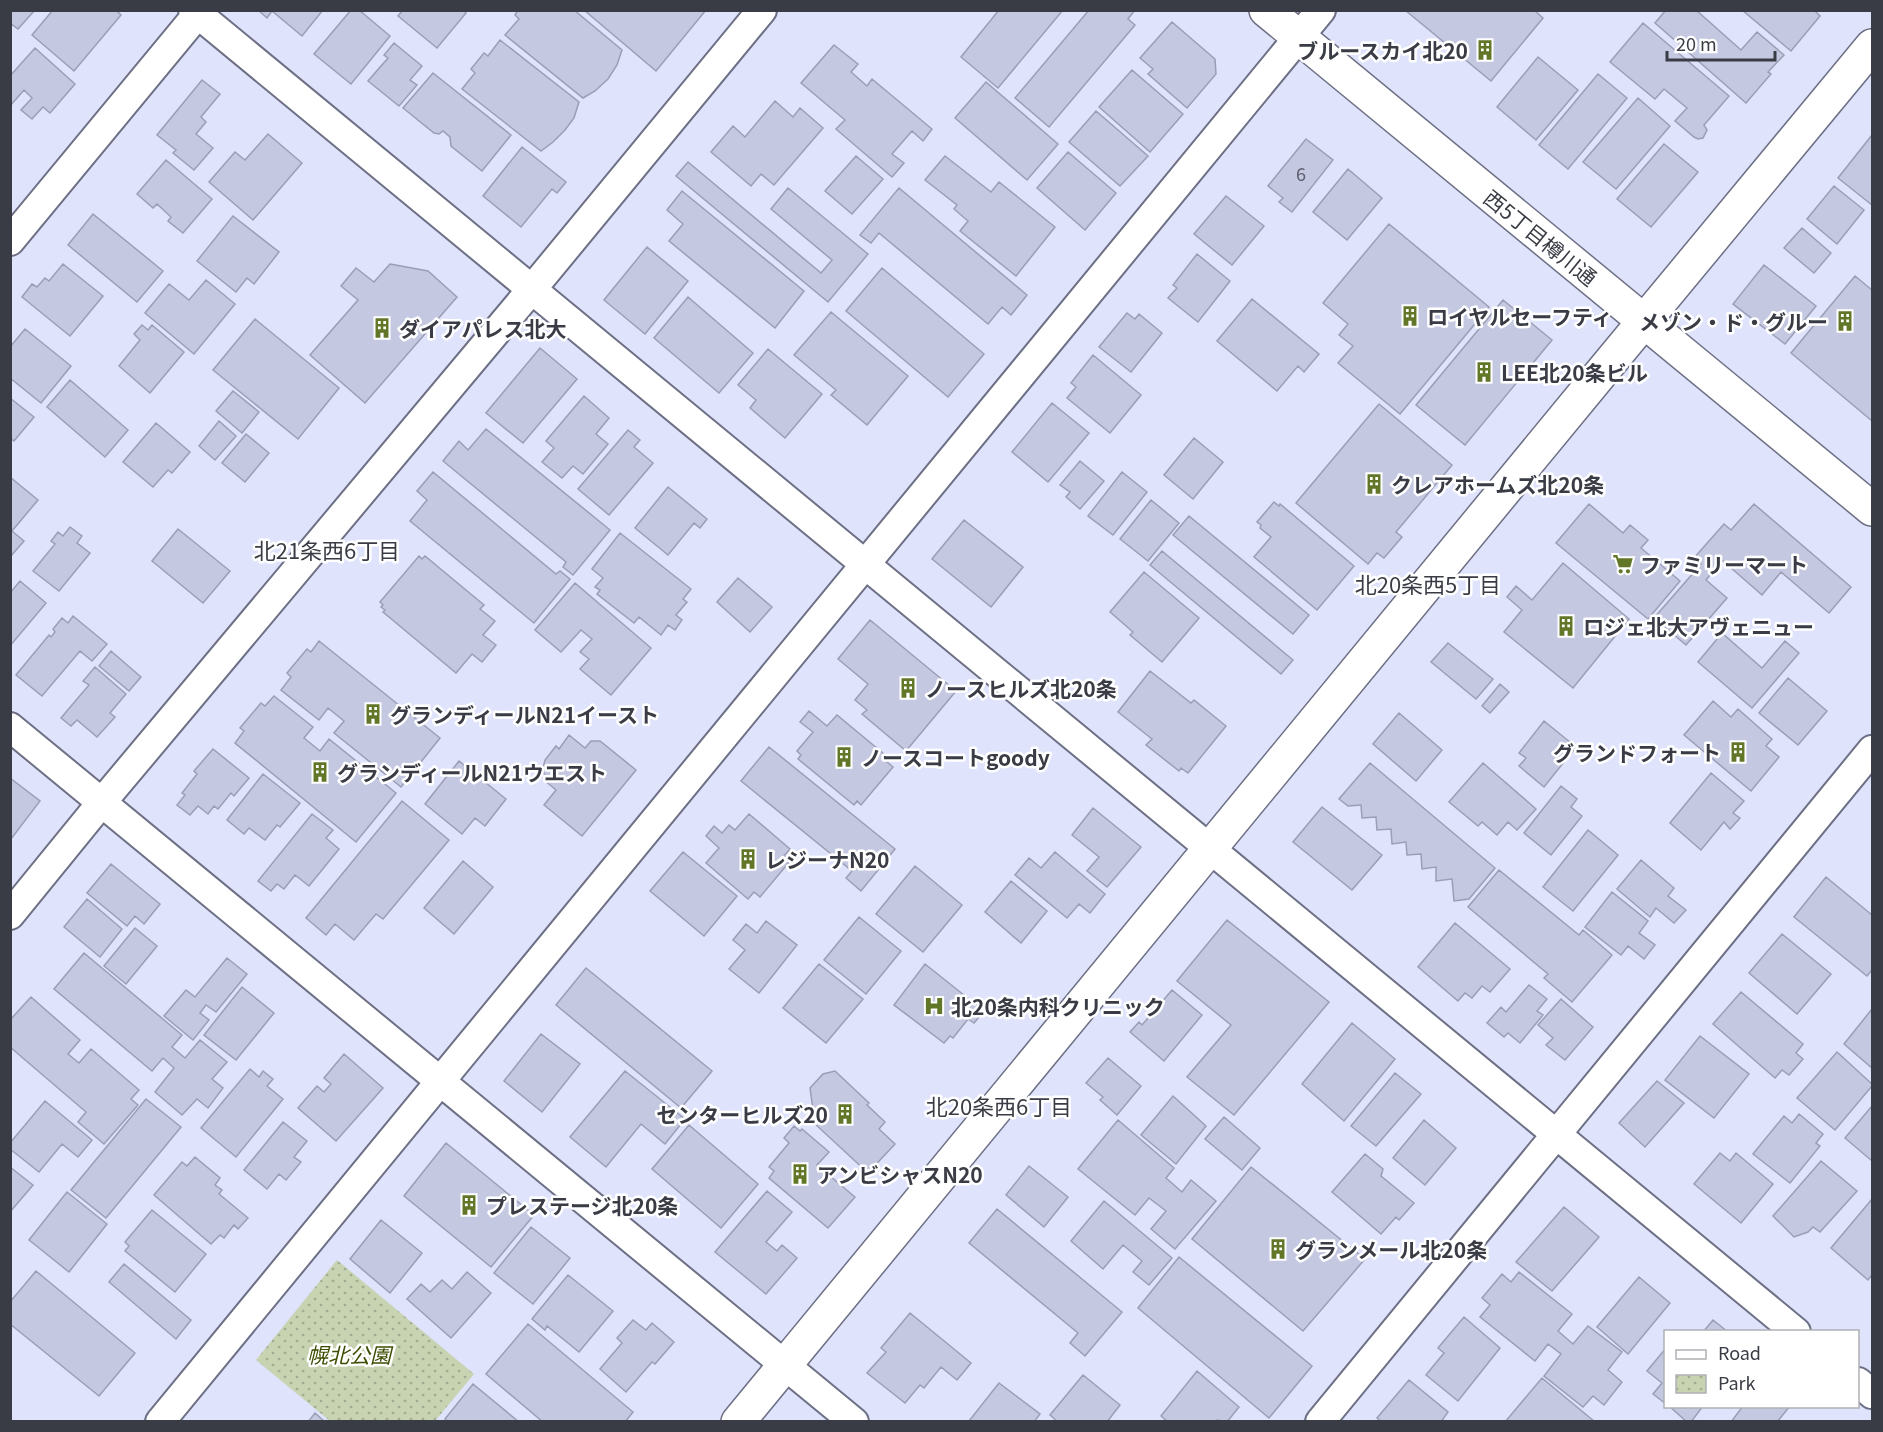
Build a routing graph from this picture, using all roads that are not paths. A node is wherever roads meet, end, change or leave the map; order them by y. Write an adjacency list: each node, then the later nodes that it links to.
1 (762, 10): 8 (street)
2 (1266, 10): 5 (street, 西5丁目樽川通)
3 (1322, 10): 5 (street)
4 (197, 12): 7 (street); 8 (street)
5 (1300, 38): 9 (street, 西5丁目樽川通); 11 (street)
6 (1872, 46): 9 (street)
7 (10, 241)
8 (532, 290): 11 (street); 14 (street)
9 (1644, 322): 10 (street, 西5丁目樽川通); 15 (street)
10 (1872, 509)
11 (866, 563): 15 (street); 17 (street)
12 (10, 727): 14 (street)
13 (1872, 750): 18 (street)
14 (102, 802): 16 (street); 17 (street)
15 (1211, 848): 18 (street); 20 (street)
16 (10, 915)
17 (440, 1082): 20 (street); 23 (street)
18 (1558, 1133): 19 (street); 26 (street)
19 (1794, 1330)
20 (785, 1365): 24 (street); 25 (street)
21 (1859, 1384): 22 (street)
22 (1872, 1394)
23 (160, 1422)
24 (738, 1422)
25 (854, 1422)
26 (1320, 1422)

